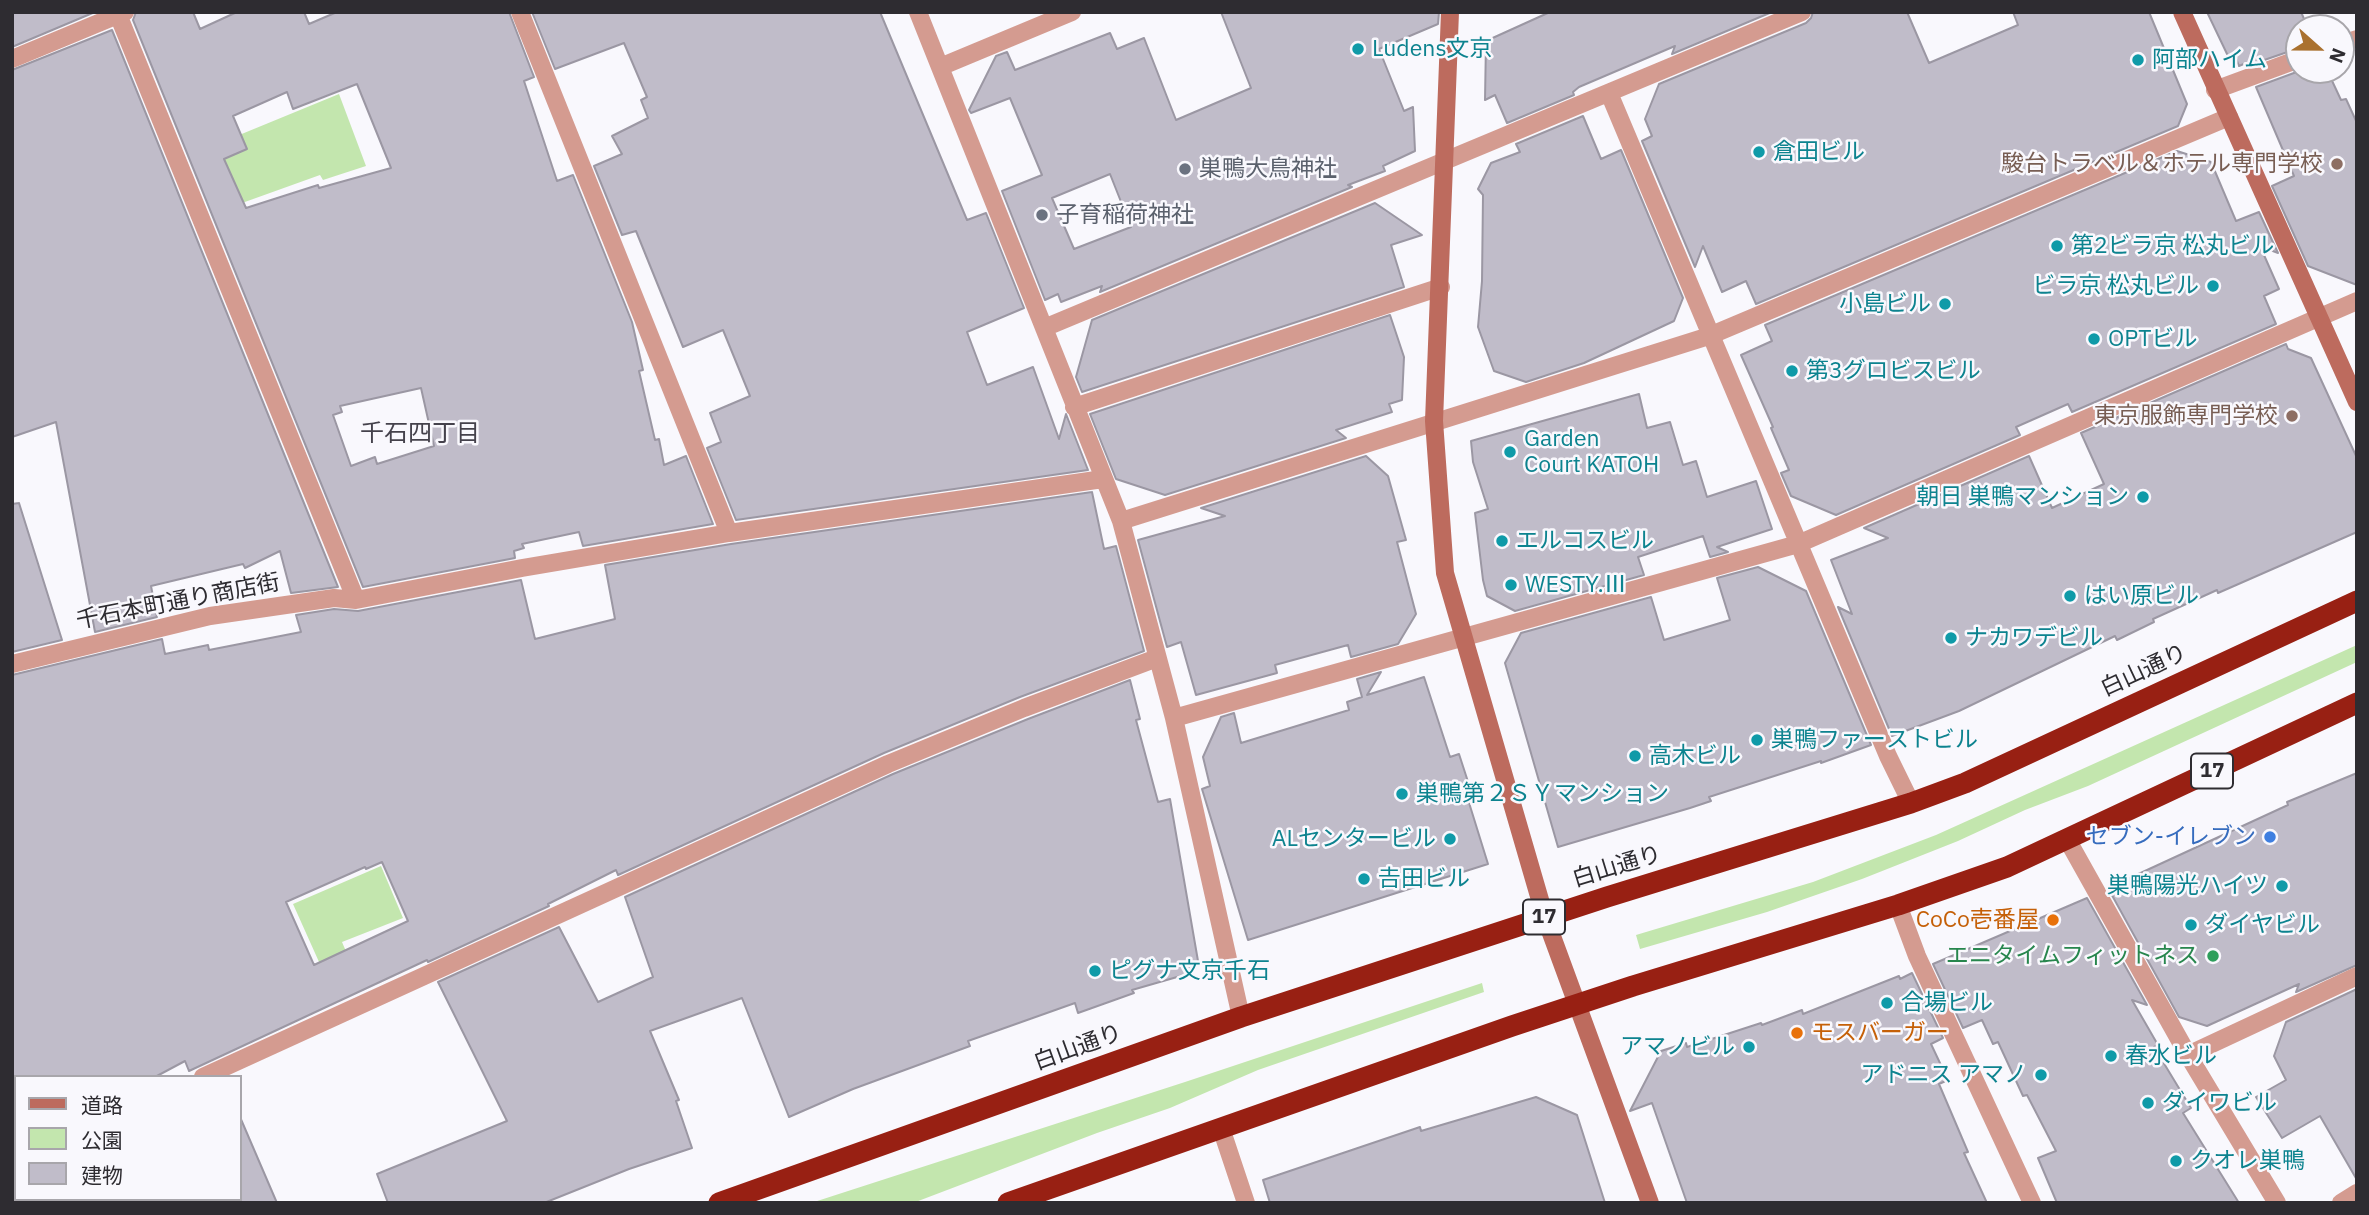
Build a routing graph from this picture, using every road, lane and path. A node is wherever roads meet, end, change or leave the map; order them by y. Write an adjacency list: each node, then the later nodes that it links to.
1 (520, 12): 25 (street)
2 (918, 12): 10 (street)
3 (1072, 12): 10 (street)
4 (1450, 12): 14 (street)
5 (1802, 12): 12 (street)
6 (2182, 12): 11 (street)
7 (120, 13): 8 (street); 27 (street)
8 (12, 59)
9 (2285, 65): 11 (street)
10 (940, 66): 18 (street)
11 (2215, 90): 13 (street)
12 (1609, 93): 14 (street); 19 (street)
13 (2229, 117): 17 (street); 19 (street)
14 (1444, 162): 15 (street); 18 (street)
15 (1440, 287): 21 (street); 22 (street)
16 (2357, 301): 17 (street)
17 (2318, 318): 20 (street); 26 (street)
18 (1044, 328): 21 (street)
19 (1709, 336): 22 (street); 26 (street)
20 (2357, 402)
21 (1074, 407): 23 (street)
22 (1434, 421): 24 (street); 29 (street)
23 (1103, 479): 24 (street); 25 (street, 千石本町通り商店街)
24 (1121, 521): 30 (street)
25 (729, 533): 27 (street, 千石本町通り商店街)
26 (1798, 544): 29 (street); 34 (street)
27 (356, 600): 31 (street, 千石本町通り商店街)
28 (2357, 601): 34 (highway, 白山通り / 17)
29 (1462, 636): 33 (street); 37 (street)
30 (1157, 659): 33 (street); 42 (street)
31 (12, 664)
32 (2357, 703): 35 (highway, 17)
33 (1174, 718): 40 (street)
34 (1911, 803): 37 (highway, 白山通り / 17)
35 (2067, 839): 36 (highway, 17); 41 (street)
36 (1898, 905): 39 (highway, 17); 49 (street)
37 (1545, 917): 39 (street); 40 (highway, 白山通り / 17)
38 (2357, 976): 41 (street)
39 (1577, 1005): 43 (highway, 17); 48 (street)
40 (1241, 1017): 45 (highway, 白山通り / 17)
41 (2188, 1055): 50 (street)
42 (207, 1075)
43 (1221, 1128): 46 (highway, 17); 47 (street)
44 (2357, 1193): 51 (street)
45 (719, 1203)
46 (1008, 1203)
47 (1246, 1203)
48 (1650, 1203)
49 (2032, 1203)
50 (2277, 1203)
51 (2341, 1203)

